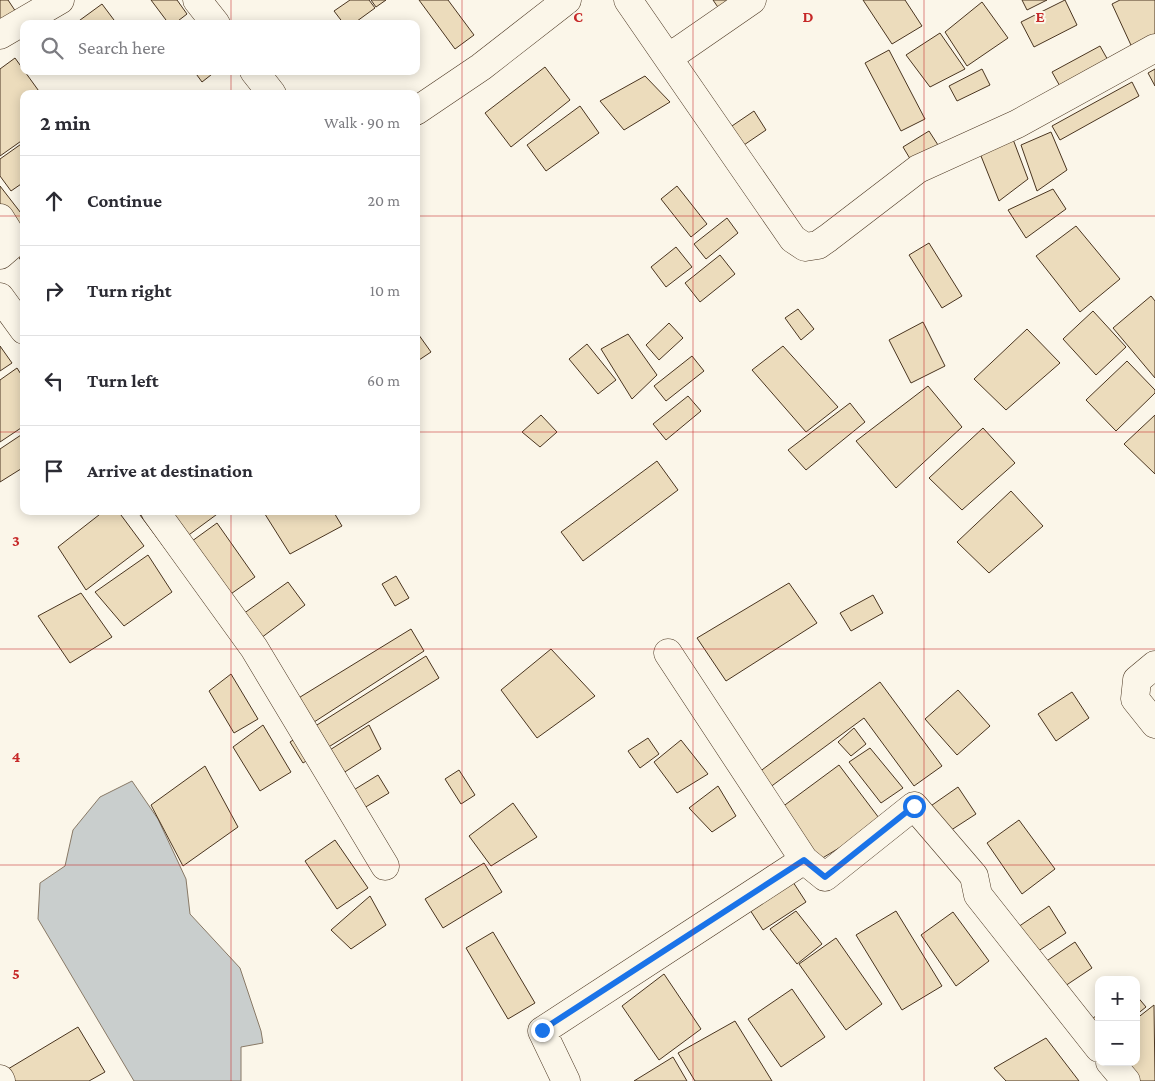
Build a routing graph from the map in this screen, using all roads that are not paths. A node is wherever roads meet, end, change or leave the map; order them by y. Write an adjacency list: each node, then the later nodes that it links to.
1 (60, 0): 6 (street)
2 (197, 0): 7 (street)
3 (566, 0): 14 (street)
4 (628, 0): 11 (street)
5 (752, 0): 11 (street)
6 (26, 20)
7 (213, 20)
8 (20, 23): 9 (street)
9 (0, 35)
10 (1155, 48): 11 (street)
11 (668, 58)
12 (257, 75): 13 (street)
13 (269, 90)
14 (420, 109)
15 (0, 218): 16 (street)
16 (0, 255)
17 (0, 297): 18 (street)
18 (20, 324)
19 (158, 515): 24 (street)
20 (668, 653): 23 (street)
21 (1155, 665): 22 (street)
22 (1155, 724)
23 (804, 860): 25 (street); 27 (street)
24 (385, 866)
25 (1095, 1043)
26 (1113, 1066): 28 (street)
27 (566, 1081)
28 (1126, 1081)

